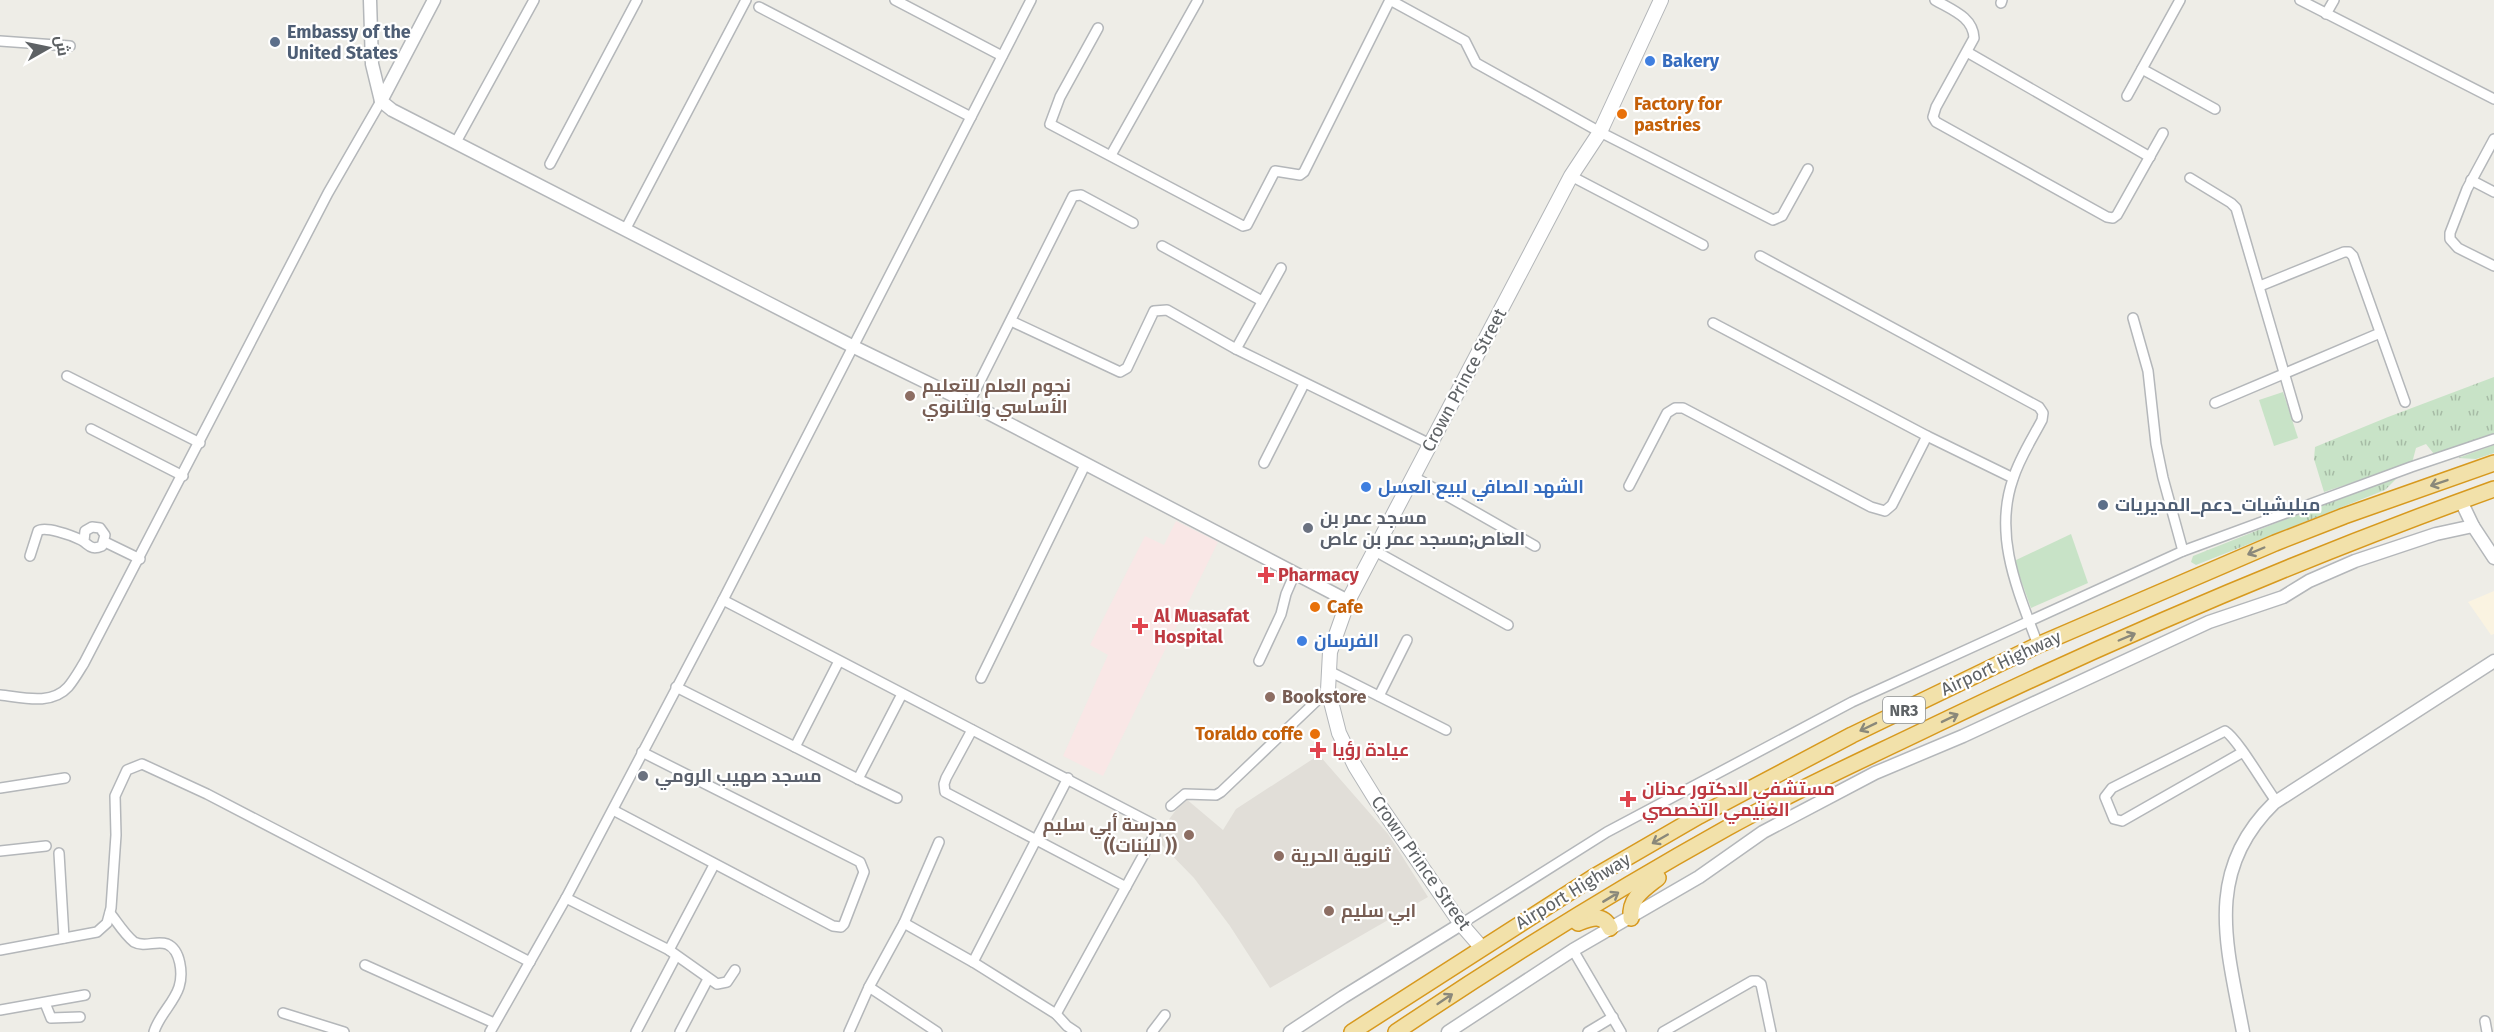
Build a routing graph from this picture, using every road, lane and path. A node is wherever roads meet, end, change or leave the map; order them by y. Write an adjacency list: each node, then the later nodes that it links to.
1 (370, 0): 25 (street)
2 (434, 0): 25 (street)
3 (534, 0): 31 (street)
4 (637, 0): 34 (street)
5 (746, 0): 41 (street)
6 (895, 0): 21 (street)
7 (1031, 0): 21 (street)
8 (1198, 0): 32 (street)
9 (1390, 0): 28 (street); 32 (street)
10 (1661, 0): 28 (main road, Crown Prince Street)
11 (1935, 0): 20 (street)
12 (2180, 0): 22 (street)
13 (2300, 0): 16 (street)
14 (2334, 0): 16 (street)
15 (759, 7): 27 (street)
16 (2326, 14): 24 (street)
17 (1098, 28): 32 (street)
18 (0, 41): 19 (street)
19 (70, 46)
20 (1967, 52): 33 (street); 33 (street)
21 (1002, 56): 27 (street)
22 (2142, 69): 23 (street); 26 (street)
23 (2127, 96)
24 (2494, 99)
25 (381, 101): 31 (street); 65 (street)
26 (2215, 109)
27 (971, 117): 53 (street)
28 (1600, 132): 35 (street); 36 (main road, Crown Prince Street)
29 (2163, 133): 33 (street)
30 (2494, 139): 38 (street)
31 (456, 142): 41 (street)
32 (1111, 155)
33 (2150, 157)
34 (550, 164)
35 (1808, 169)
36 (1571, 176): 42 (street); 66 (main road, Crown Prince Street)
37 (2190, 178): 47 (street)
38 (2472, 180): 39 (street); 45 (street)
39 (2494, 192)
40 (1133, 223): 50 (street)
41 (624, 230): 53 (street)
42 (1703, 245)
43 (1162, 246): 48 (street)
44 (1760, 256): 72 (street)
45 (2494, 266)
46 (1281, 268): 48 (street)
47 (2260, 286): 52 (street); 55 (street)
48 (1262, 301): 54 (street)
49 (2133, 318): 81 (street)
50 (1011, 321): 54 (street); 58 (street)
51 (1713, 322): 63 (street)
52 (2380, 333): 55 (street); 59 (street)
53 (854, 347): 58 (street); 86 (street)
54 (1236, 350): 57 (street)
55 (2285, 373): 60 (street); 61 (street)
56 (67, 376): 65 (street)
57 (1304, 384): 66 (street); 67 (street)
58 (969, 402): 69 (street)
59 (2405, 402)
60 (2215, 403)
61 (2297, 417)
62 (91, 429): 70 (street)
63 (1927, 436): 72 (street); 73 (street)
64 (2494, 439): 81 (street)
65 (200, 443): 70 (street)
66 (1430, 444): 71 (main road, Crown Prince Street)
67 (1264, 463)
68 (2494, 463): 91 (highway, Airport Highway / NR3, one-way to 91)
69 (1085, 465): 85 (street); 96 (street)
70 (183, 476): 84 (street)
71 (1414, 477): 79 (street); 80 (main road, Crown Prince Street)
72 (2013, 478): 88 (street)
73 (1629, 486)
74 (2494, 489): 75 (highway, Airport Highway / NR3)
75 (2461, 501): 76 (street); 117 (highway, Airport Highway / NR3, one-way to 75)
76 (2473, 526): 83 (street); 125 (street)
77 (84, 541): 78 (street); 78 (street); 82 (street)
78 (105, 542): 84 (street)
79 (1535, 546)
80 (1374, 551): 87 (main road, Crown Prince Street); 89 (street)
81 (2183, 551): 88 (street)
82 (30, 556)
83 (2494, 558)
84 (140, 559): 100 (street)
85 (1295, 573): 87 (street); 93 (street)
86 (723, 600): 92 (street); 97 (street)
87 (1348, 601): 95 (main road, Crown Prince Street)
88 (2029, 621): 91 (street); 127 (street)
89 (1508, 625)
90 (1407, 640): 101 (street)
91 (2038, 645): 131 (highway, Airport Highway / NR3, one-way to 131)
92 (839, 661): 99 (street); 104 (street)
93 (1259, 661)
94 (2494, 661): 112 (street)
95 (1329, 671): 98 (main road, Crown Prince Street); 101 (street)
96 (981, 678)
97 (676, 687): 104 (street); 105 (street)
98 (1328, 690): 113 (street); 127 (main road, Crown Prince Street)
99 (902, 694): 102 (street); 109 (street)
100 (0, 695)
101 (1379, 696): 103 (street)
102 (972, 730): 108 (street); 115 (street)
103 (1446, 730)
104 (795, 747): 109 (street)
105 (642, 752): 114 (street); 121 (street)
106 (2243, 752): 106 (street); 112 (street)
107 (65, 778): 110 (street)
108 (1068, 778): 115 (street); 122 (street)
109 (858, 779): 111 (street)
110 (0, 788)
111 (897, 798)
112 (2277, 801): 168 (street)
113 (1171, 806)
114 (613, 810): 121 (street); 123 (street)
115 (1038, 839): 122 (street); 136 (street)
116 (939, 842): 126 (street)
117 (1704, 842): 125 (highway); 129 (highway, Airport Highway / NR3, one-way to 117)
118 (46, 846): 119 (street)
119 (0, 850)
120 (59, 853): 130 (street)
121 (714, 865): 134 (street)
122 (1126, 887): 145 (street)
123 (566, 897): 134 (street); 135 (street)
124 (110, 913): 130 (street); 135 (street); 153 (street)
125 (1631, 918): 128 (street)
126 (904, 923): 136 (street); 140 (street)
127 (1461, 924): 131 (main road, Crown Prince Street); 161 (street)
128 (1611, 928): 129 (highway); 133 (street)
129 (1552, 932): 163 (highway, Airport Highway / NR3, one-way to 129)
130 (64, 938): 132 (street)
131 (1481, 947): 162 (highway, Airport Highway / NR3)
132 (0, 950)
133 (1573, 950): 148 (street); 152 (street)
134 (672, 953): 139 (street); 155 (street)
135 (530, 962): 150 (street)
136 (973, 962): 145 (street)
137 (365, 965): 150 (street)
138 (735, 970): 139 (street)
139 (708, 979): 156 (street)
140 (869, 987): 157 (street); 158 (street)
141 (85, 995): 142 (street)
142 (45, 1003): 143 (street); 147 (street)
143 (0, 1010)
144 (284, 1013): 154 (street)
145 (1056, 1014): 151 (street)
146 (1165, 1015): 160 (street)
147 (80, 1017)
148 (1613, 1017): 164 (street); 165 (street)
149 (2485, 1021): 169 (street)
150 (492, 1028)
151 (1063, 1029): 159 (street)
152 (1453, 1031)
153 (154, 1032)
154 (344, 1032)
155 (636, 1032)
156 (680, 1032)
157 (849, 1032)
158 (937, 1032)
159 (1076, 1032)
160 (1152, 1032)
161 (1290, 1032)
162 (1352, 1032)
163 (1396, 1032)
164 (1588, 1032)
165 (1621, 1032)
166 (1664, 1032): 167 (street)
167 (1770, 1032)
168 (2243, 1032)
169 (2487, 1032)

